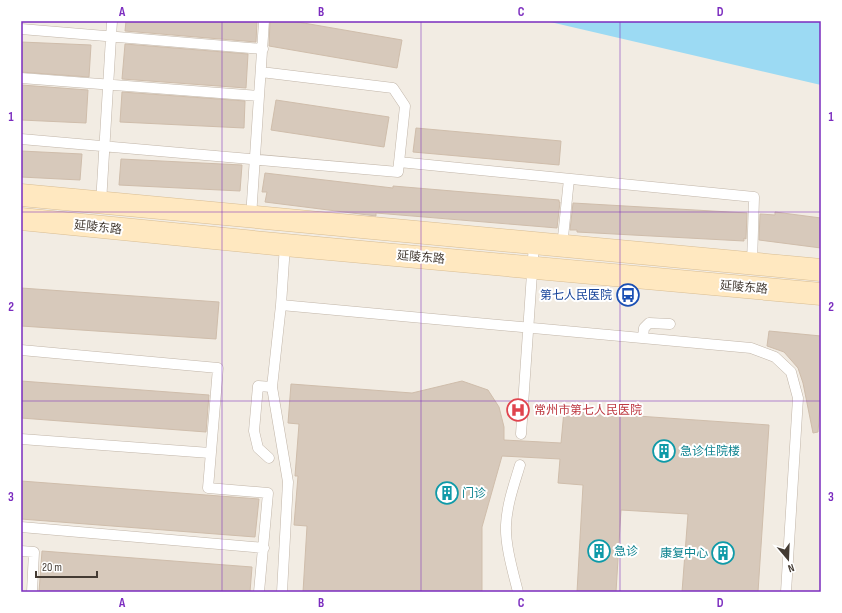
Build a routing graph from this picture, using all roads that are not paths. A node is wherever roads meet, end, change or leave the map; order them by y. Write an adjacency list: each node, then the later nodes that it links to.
1 (112, 21): 4 (lane)
2 (264, 21): 5 (lane)
3 (21, 29): 4 (lane)
4 (111, 36): 5 (lane); 8 (lane)
5 (263, 50): 6 (lane)
6 (261, 72): 9 (lane); 13 (lane)
7 (21, 78): 8 (lane)
8 (108, 86): 9 (lane); 11 (lane)
9 (260, 96): 12 (lane)
10 (21, 139): 11 (lane)
11 (105, 146): 12 (lane); 16 (lane)
12 (255, 159): 13 (lane); 17 (lane)
13 (399, 162): 14 (lane)
14 (569, 179): 21 (lane); 22 (lane)
15 (21, 195): 16 (main road, 延陵东路)
16 (101, 203): 17 (main road, 延陵东路)
17 (251, 217): 19 (main road, 延陵东路)
18 (21, 219): 20 (main road, 延陵东路)
19 (534, 244): 21 (main road, 延陵东路); 23 (lane)
20 (285, 245): 23 (main road, 延陵东路); 26 (lane)
21 (562, 247): 22 (main road, 延陵东路)
22 (752, 264): 24 (main road, 延陵东路)
23 (533, 267): 25 (main road, 延陵东路); 28 (lane)
24 (821, 270)
25 (821, 294)
26 (281, 305): 28 (lane); 31 (lane)
27 (670, 324): 29 (lane)
28 (527, 327): 29 (lane); 32 (lane)
29 (643, 337): 44 (lane)
30 (21, 350): 34 (lane)
31 (272, 387): 35 (lane); 42 (lane)
32 (521, 434)
33 (21, 440): 34 (lane)
34 (210, 453): 38 (lane)
35 (269, 458)
36 (520, 465): 43 (lane)
37 (21, 527): 38 (lane)
38 (264, 548): 41 (lane)
39 (21, 551): 40 (lane)
40 (32, 592)
41 (259, 592)
42 (282, 592)
43 (518, 592)
44 (786, 592)

